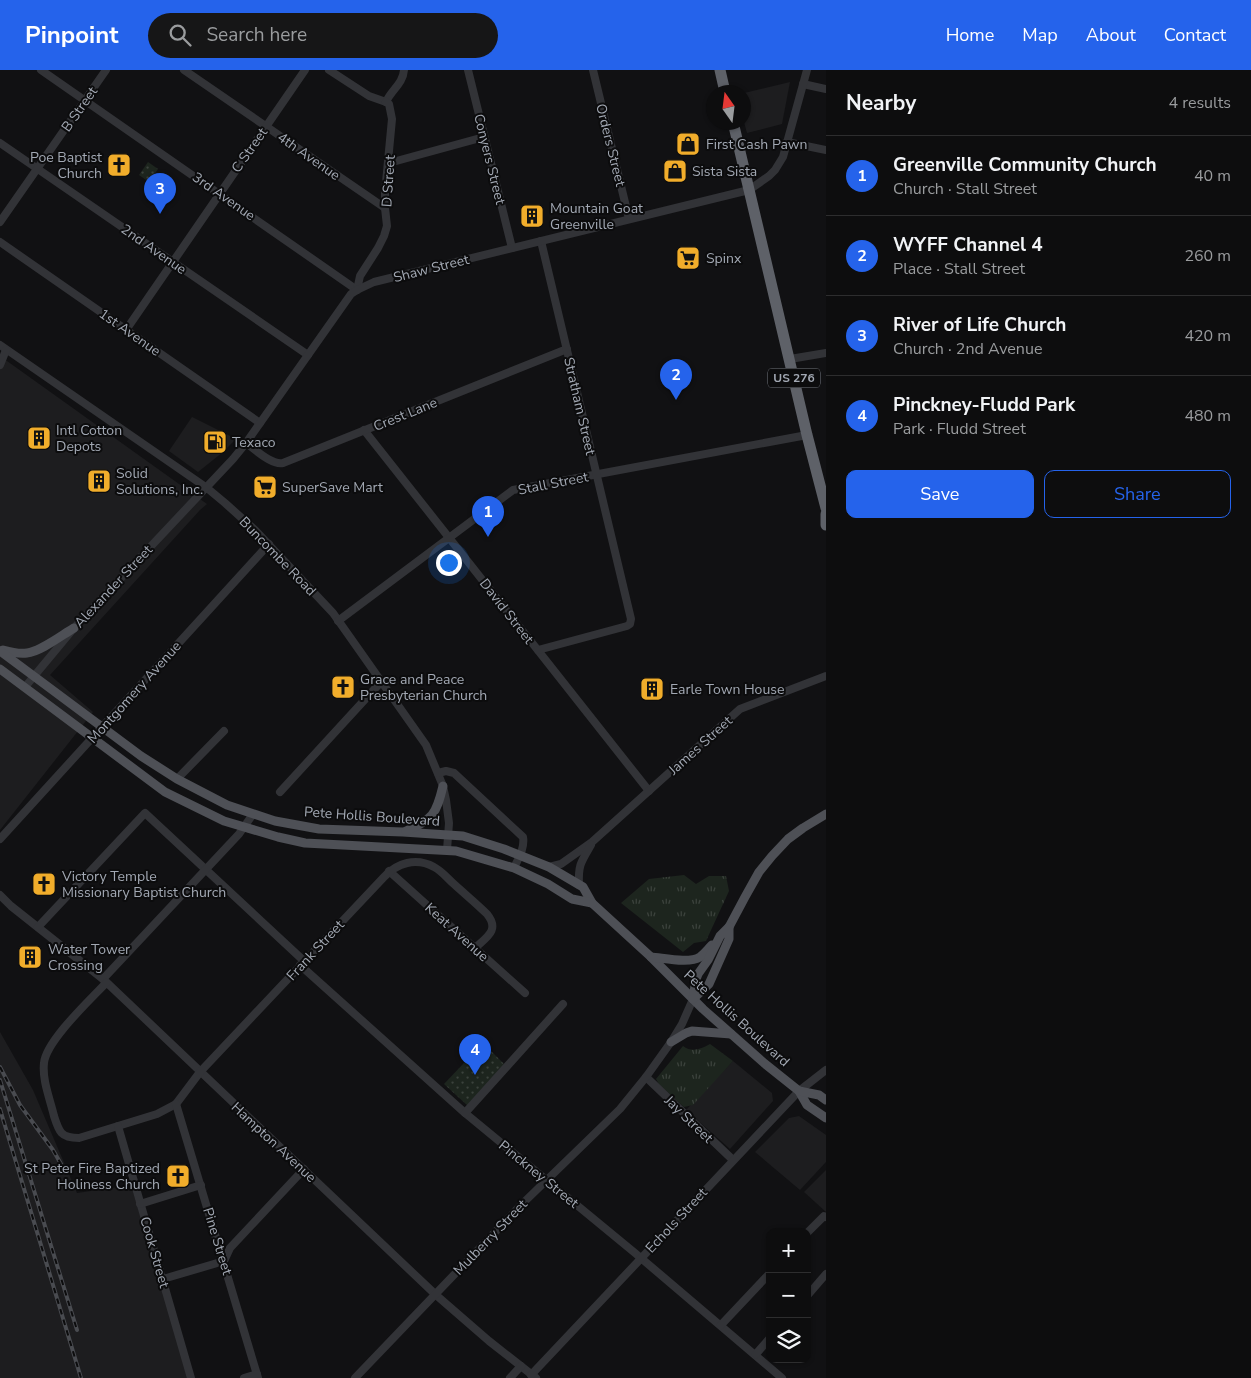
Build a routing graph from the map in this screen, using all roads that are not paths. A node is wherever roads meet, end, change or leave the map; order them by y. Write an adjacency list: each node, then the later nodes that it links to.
1 (41, 70): 14 (street, 3rd Avenue)
2 (106, 70): 14 (street, B Street)
3 (184, 70): 16 (street, 4th Avenue)
4 (305, 70): 16 (street, C Street)
5 (329, 70): 15 (street)
6 (468, 70): 18 (street, Conyers Street)
7 (593, 70): 27 (street, Orders Street)
8 (720, 70): 12 (highway)
9 (806, 70): 11 (street)
10 (407, 71): 15 (street)
11 (803, 84): 13 (street); 19 (street)
12 (723, 85)
13 (826, 89)
14 (85, 100): 23 (street, B Street); 25 (street, 3rd Avenue)
15 (386, 102): 22 (street, D Street)
16 (266, 126): 25 (street, C Street); 26 (street, 4th Avenue)
17 (735, 130): 24 (highway, US 276)
18 (484, 138): 22 (street); 31 (street, Conyers Street)
19 (787, 142): 21 (street); 24 (street)
20 (0, 143): 23 (street, 2nd Avenue)
21 (826, 150)
22 (389, 163): 26 (street, D Street)
23 (37, 168): 28 (street, B Street); 32 (street, 2nd Avenue)
24 (749, 190): 27 (street, Shaw Street); 39 (highway, US 276)
25 (219, 193): 32 (street, C Street); 33 (street, 3rd Avenue)
26 (385, 208): 33 (street, D Street)
27 (629, 219): 29 (street, Shaw Street)
28 (0, 222)
29 (541, 241): 31 (street, Shaw Street); 36 (street, Stratham Street)
30 (0, 242): 34 (street, 1st Avenue)
31 (512, 248): 33 (street, Shaw Street)
32 (172, 262): 34 (street, C Street); 38 (street, 2nd Avenue)
33 (357, 290): 38 (street, Shaw Street)
34 (126, 330): 41 (street, 1st Avenue)
35 (3, 347): 40 (street); 46 (street, Buncombe Road)
36 (566, 349): 42 (street, Crest Lane); 45 (street, Stratham Street)
37 (826, 353): 39 (street)
38 (308, 355): 41 (street, Shaw Street)
39 (790, 359): 43 (highway, US 276)
40 (0, 366)
41 (260, 423): 44 (street, Shaw Street)
42 (364, 430): 44 (street, Crest Lane); 50 (street, David Street)
43 (807, 435): 45 (street, Stall Street); 47 (highway, US 276)
44 (246, 443): 46 (street, Shaw Street)
45 (597, 475): 50 (street, Stall Street); 55 (street, Stratham Street)
46 (206, 488): 51 (street, Buncombe Road); 53 (street, Alexander Street)
47 (826, 508)
48 (826, 514): 49 (highway)
49 (826, 525)
50 (450, 538): 52 (street, Stall Street); 55 (street, David Street)
51 (269, 544): 52 (street, Buncombe Road); 61 (street, Montgomery Avenue)
52 (338, 622): 59 (street, Buncombe Road)
53 (74, 628): 54 (main road); 57 (street, Alexander Street)
54 (0, 650): 57 (main road, Pete Hollis Boulevard)
55 (538, 650): 67 (street, David Street)
56 (0, 669): 60 (main road, Pete Hollis Boulevard)
57 (34, 676): 60 (street, Alexander Street); 61 (main road, Pete Hollis Boulevard)
58 (826, 676): 67 (street, James Street)
59 (381, 682): 64 (street, Buncombe Road); 68 (street)
60 (25, 687): 63 (main road, Pete Hollis Boulevard)
61 (102, 727): 63 (street, Montgomery Avenue); 65 (main road, Pete Hollis Boulevard)
62 (224, 731): 65 (street)
63 (92, 738): 71 (main road, Pete Hollis Boulevard); 74 (street, Montgomery Avenue)
64 (438, 773): 66 (street, Buncombe Road); 77 (street)
65 (177, 779): 69 (main road, Pete Hollis Boulevard)
66 (443, 786): 72 (main road); 73 (street, Buncombe Road)
67 (650, 791): 75 (street, James Street)
68 (280, 792)
69 (252, 814): 71 (street); 72 (main road, Pete Hollis Boulevard)
70 (826, 814): 86 (main road)
71 (244, 827): 76 (main road, Pete Hollis Boulevard); 80 (street)
72 (403, 832): 73 (main road, Pete Hollis Boulevard)
73 (449, 835): 76 (street, Buncombe Road); 77 (main road, Pete Hollis Boulevard)
74 (0, 839)
75 (592, 842): 78 (street, James Street); 82 (street, James Street)
76 (447, 850): 79 (main road, Pete Hollis Boulevard)
77 (520, 855): 78 (main road, Pete Hollis Boulevard); 79 (street)
78 (549, 867): 82 (main road, Pete Hollis Boulevard)
79 (514, 868): 84 (main road, Pete Hollis Boulevard)
80 (206, 870): 85 (street, Pinckney Street); 90 (street, Pinckney Street); 91 (street)
81 (389, 872): 88 (street, Keat Avenue); 88 (street, Frank Street); 90 (street, Frank Street)
82 (579, 885): 84 (main road, Pete Hollis Boulevard)
83 (0, 895): 85 (street, Hampton Avenue)
84 (592, 903): 89 (main road, Pete Hollis Boulevard)
85 (38, 927): 91 (street, Hampton Avenue)
86 (730, 927): 87 (main road); 93 (main road)
87 (720, 936): 89 (main road); 93 (main road)
88 (475, 948): 92 (street, Keat Avenue)
89 (651, 957): 93 (main road, Pete Hollis Boulevard)
90 (302, 963): 98 (street, Frank Street); 103 (street, Pinckney Street)
91 (105, 981): 98 (street, Hampton Avenue); 105 (street, Frank Street)
92 (525, 993)
93 (693, 998): 95 (main road, Pete Hollis Boulevard); 96 (street, Mulberry Street)
94 (563, 1004): 103 (street)
95 (731, 1034): 96 (main road); 100 (main road, Pete Hollis Boulevard)
96 (671, 1042): 99 (street, Mulberry Street)
97 (826, 1070): 100 (street, Echols Street)
98 (200, 1072): 102 (street, Frank Street); 107 (street, Hampton Avenue)
99 (646, 1077): 106 (street, Jay Street); 108 (street, Mulberry Street)
100 (799, 1091): 101 (main road, Pete Hollis Boulevard); 104 (main road, Pete Hollis Boulevard); 106 (street, Echols Street)
101 (826, 1100)
102 (176, 1104): 105 (street, Frank Street); 109 (street, Pine Street)
103 (465, 1113): 108 (street, Pinckney Street)
104 (826, 1118)
105 (118, 1126): 110 (street, Cook Street)
106 (733, 1160): 113 (street, Echols Street)
107 (304, 1169): 114 (street); 119 (street, Hampton Avenue)
108 (547, 1180): 113 (street, Pinckney Street); 119 (street, Mulberry Street)
109 (201, 1185): 110 (street); 114 (street, Pine Street)
110 (140, 1204): 117 (street, Cook Street)
111 (825, 1216): 112 (street)
112 (811, 1230)
113 (641, 1258): 120 (street, Pinckney Street); 125 (street, Echols Street)
114 (224, 1261): 117 (street); 124 (street, Pine Street)
115 (826, 1274): 118 (street)
116 (766, 1277): 120 (street)
117 (163, 1280): 126 (street, Cook Street)
118 (811, 1291)
119 (436, 1295): 123 (street, Hampton Avenue); 128 (street, Mulberry Street)
120 (721, 1325): 122 (street, Pinckney Street)
121 (766, 1343): 122 (street)
122 (756, 1354): 130 (street, Pinckney Street)
123 (520, 1366): 125 (street, Hampton Avenue); 129 (street)
124 (258, 1376): 127 (street)
125 (533, 1376)
126 (191, 1378)
127 (244, 1378)
128 (355, 1378)
129 (510, 1378)
130 (782, 1378)

